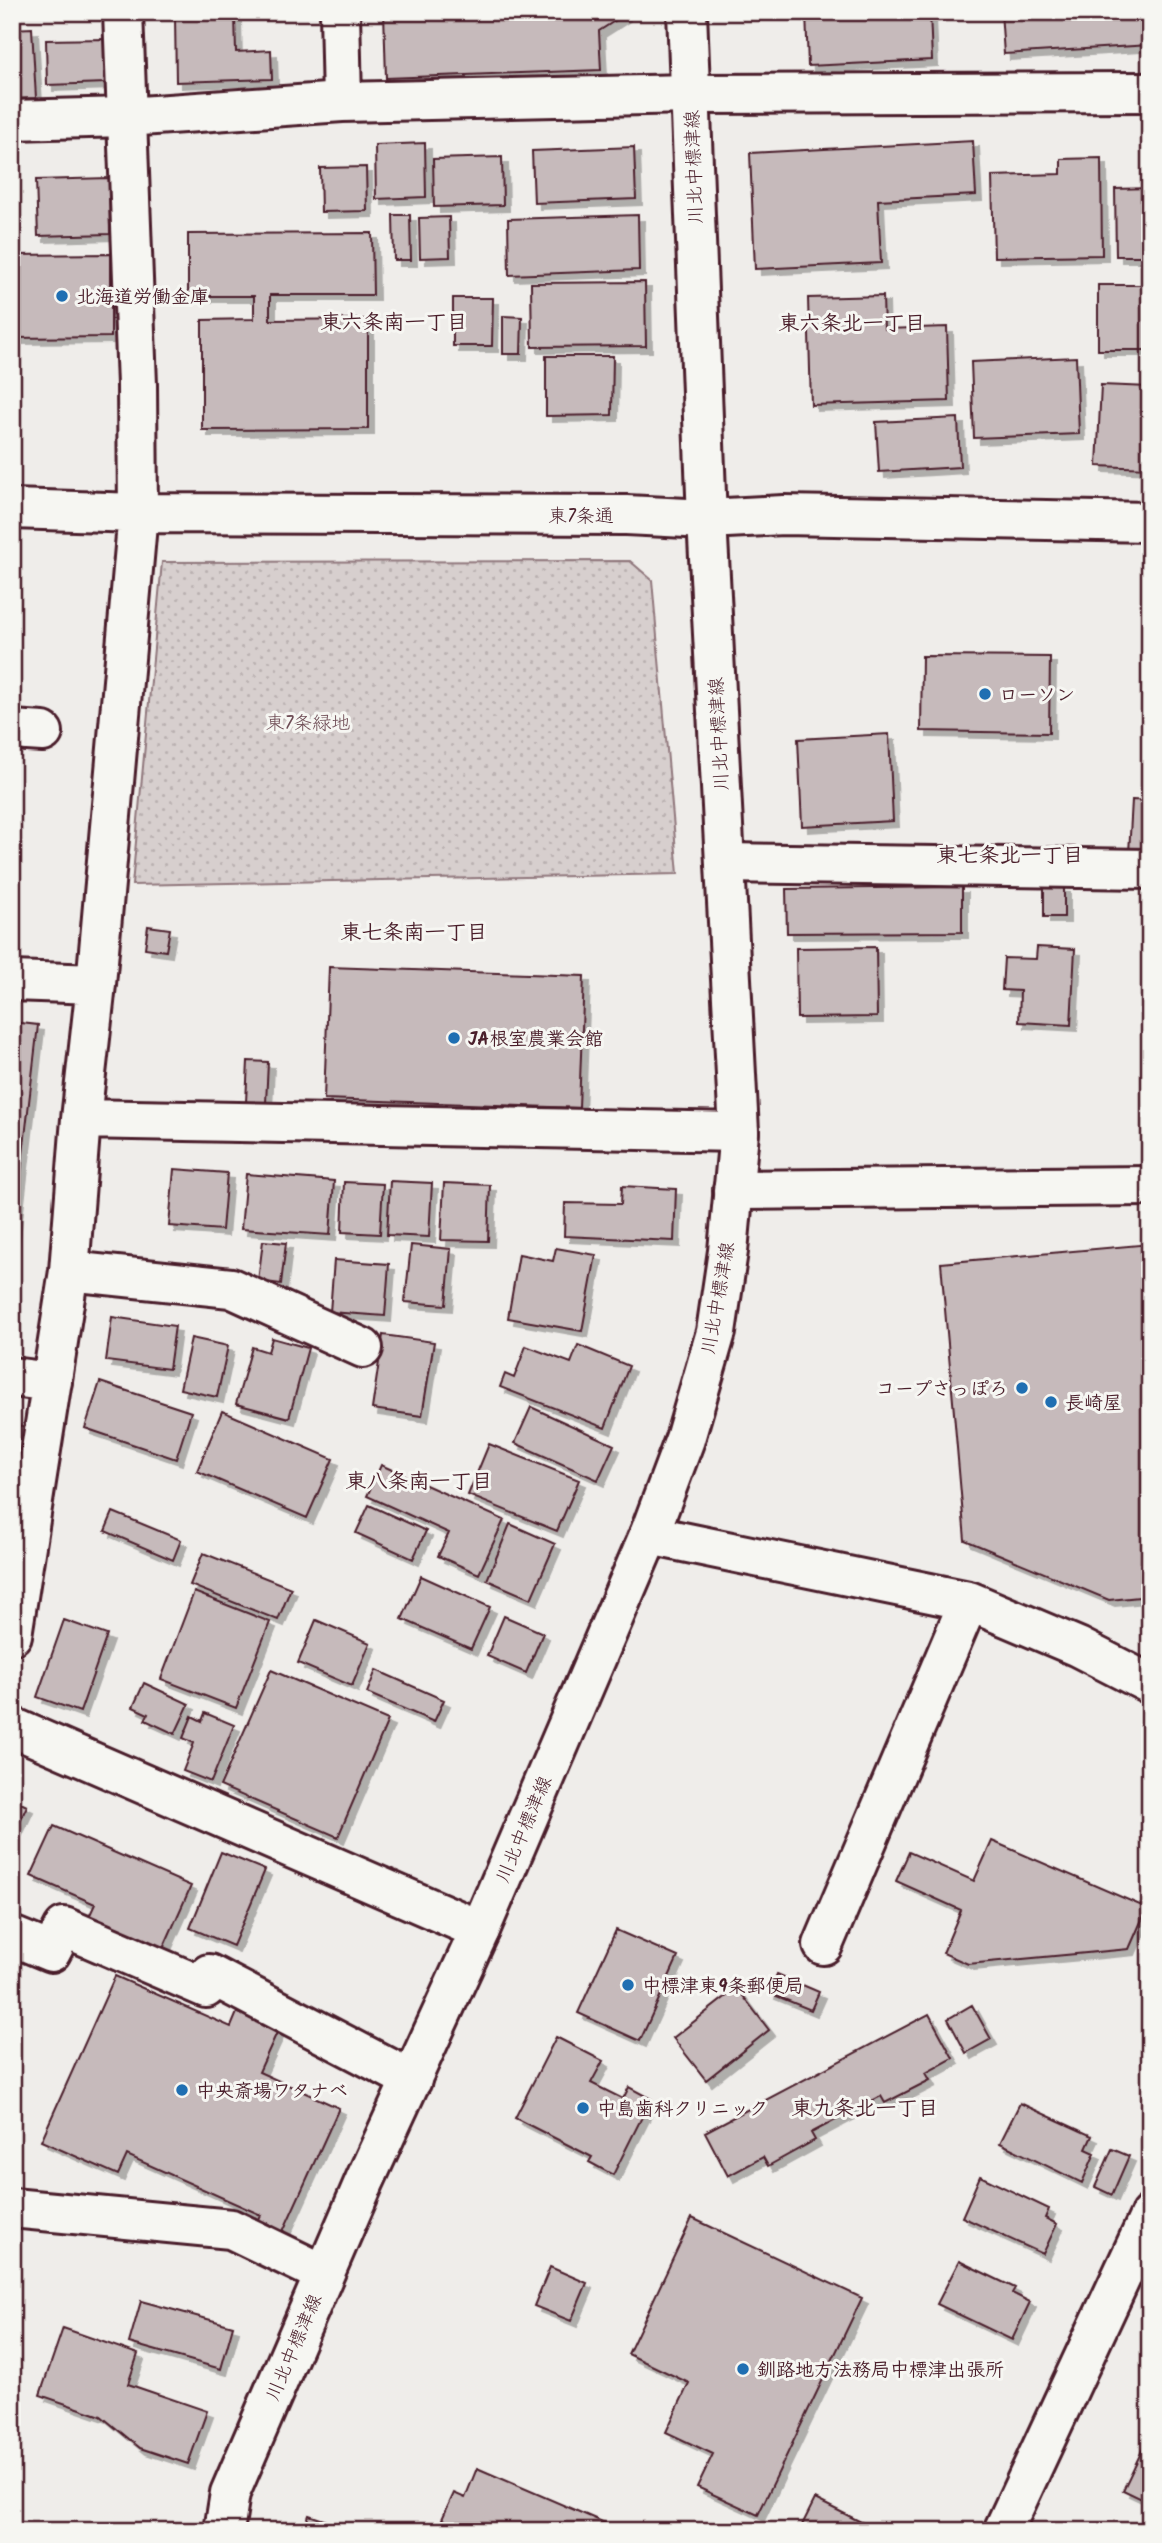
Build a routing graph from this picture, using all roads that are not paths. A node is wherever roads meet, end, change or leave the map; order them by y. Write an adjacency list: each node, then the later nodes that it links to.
1 (123, 12): 7 (street)
2 (340, 12): 6 (street)
3 (687, 12): 5 (street, 川北中標津線)
4 (1150, 92): 5 (street)
5 (690, 94): 6 (street); 11 (street, 川北中標津線)
6 (342, 102): 7 (street)
7 (126, 117): 8 (street); 10 (street)
8 (12, 120)
9 (12, 509): 10 (street, 東7条通)
10 (138, 513): 11 (street, 東7条通); 16 (street)
11 (707, 519): 12 (street, 東7条通); 13 (street, 川北中標津線)
12 (1150, 522)
13 (725, 863): 14 (street); 18 (street, 川北中標津線)
14 (1150, 869)
15 (12, 981): 16 (street)
16 (96, 984): 17 (street)
17 (81, 1119): 18 (street); 21 (street)
18 (739, 1132): 20 (street, 川北中標津線)
19 (1150, 1186): 20 (street)
20 (733, 1190): 25 (street, 川北中標津線)
21 (69, 1272): 22 (street); 24 (street)
22 (363, 1348)
23 (12, 1377): 24 (street)
24 (51, 1382): 27 (street)
25 (649, 1535): 26 (street); 30 (street, 川北中標津線)
26 (969, 1601): 28 (street); 32 (street)
27 (14, 1619)
28 (1150, 1684)
29 (12, 1727): 30 (street)
30 (480, 1930): 33 (street, 川北中標津線)
31 (12, 1936): 33 (street)
32 (823, 1945)
33 (412, 2080): 36 (street, 川北中標津線)
34 (12, 2208): 36 (street)
35 (1150, 2215): 38 (street)
36 (324, 2274): 37 (street, 川北中標津線)
37 (224, 2531)
38 (1003, 2531)

